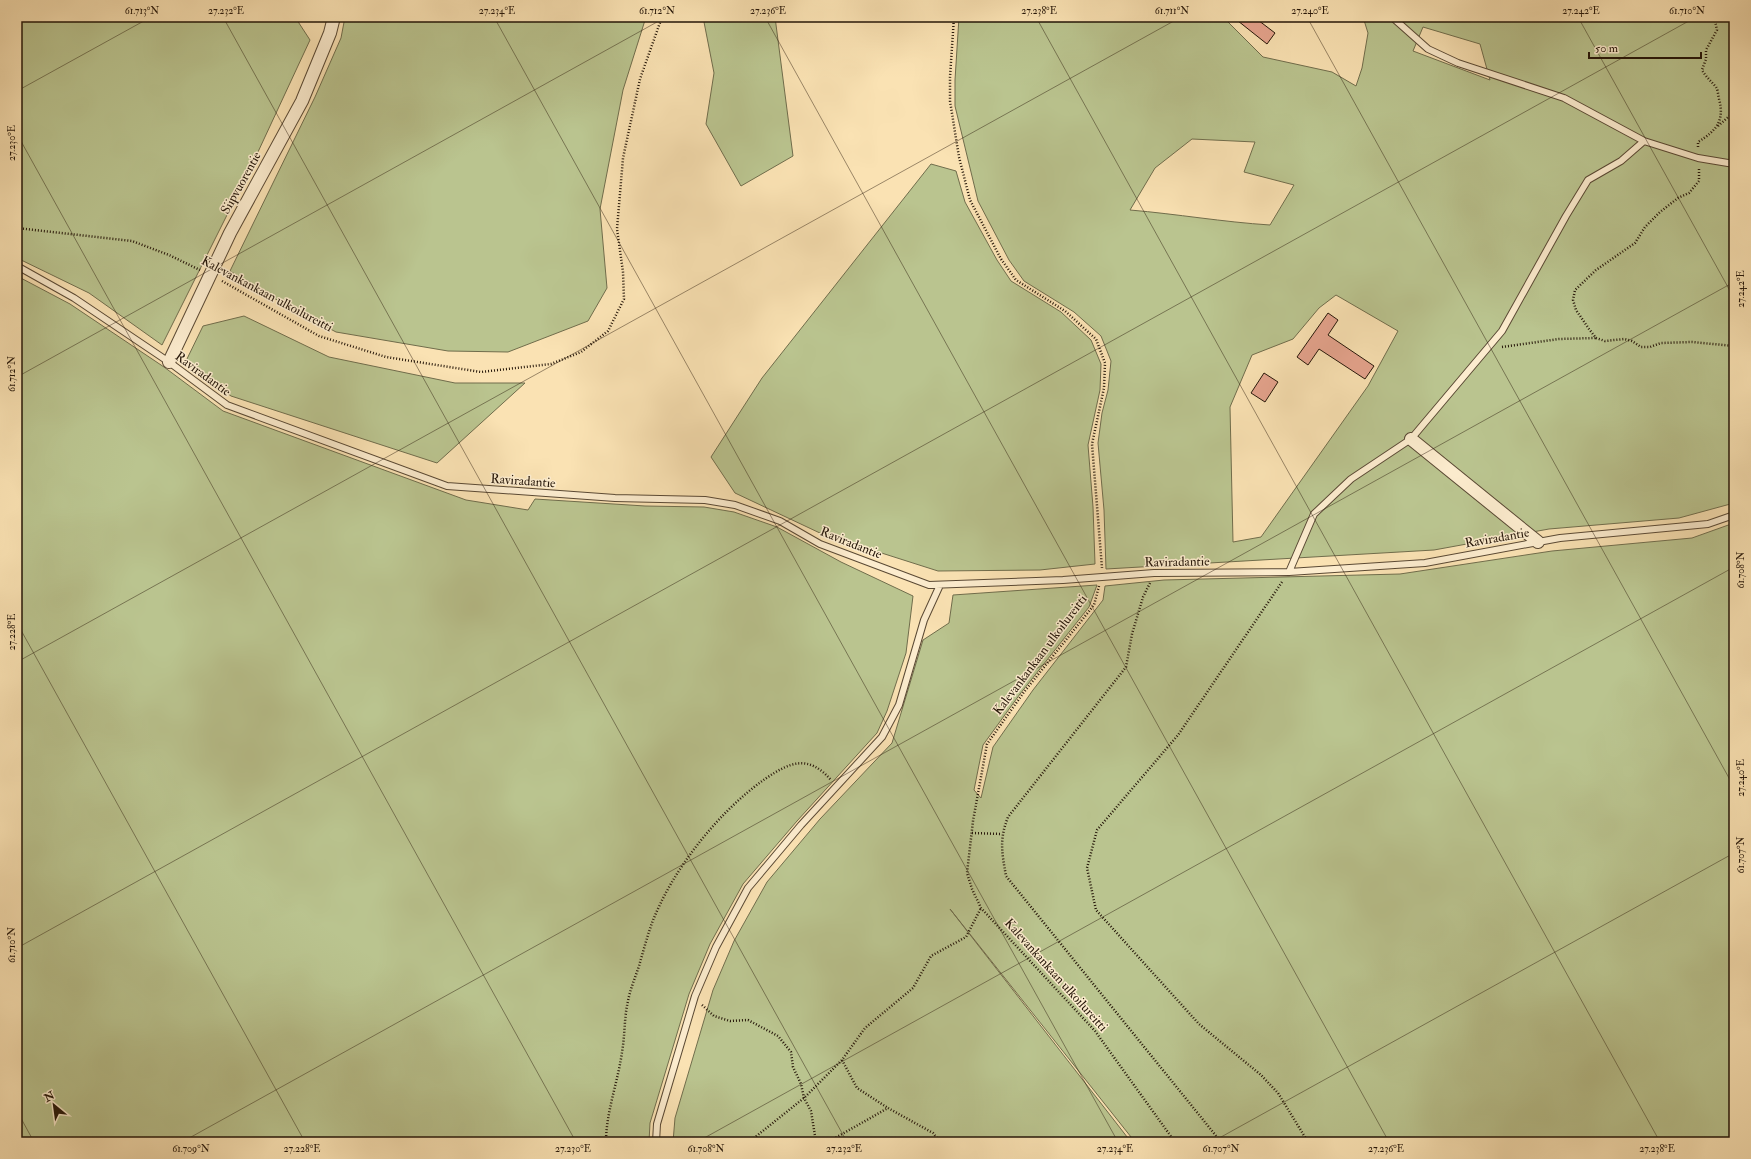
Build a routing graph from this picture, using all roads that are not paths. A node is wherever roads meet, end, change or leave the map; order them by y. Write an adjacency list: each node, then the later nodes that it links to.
1 (334, 17): 6 (street, Siipvuorentie)
2 (1392, 17): 3 (lane)
3 (1644, 141): 4 (lane); 7 (lane)
4 (1734, 164)
5 (17, 266): 6 (lane, Raviradantie)
6 (168, 362): 11 (lane, Raviradantie)
7 (1411, 439): 9 (street); 10 (lane)
8 (1734, 515): 9 (lane, Raviradantie)
9 (1538, 542): 10 (lane, Raviradantie)
10 (1289, 572): 11 (lane, Raviradantie)
11 (940, 585): 12 (lane)
12 (656, 1142)

